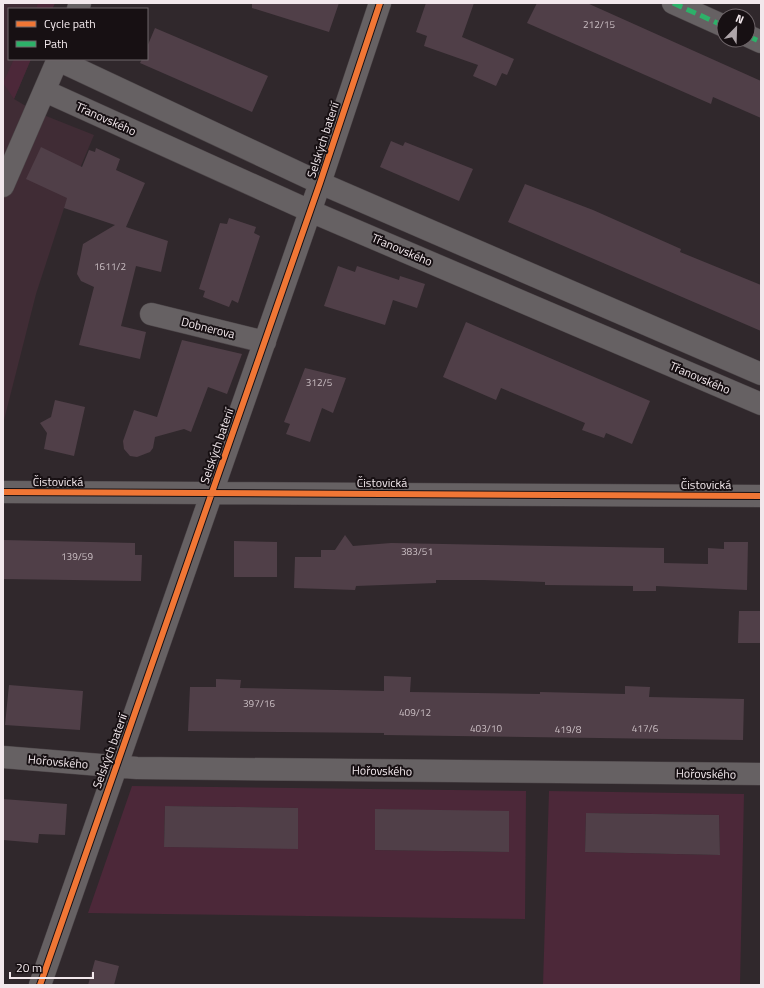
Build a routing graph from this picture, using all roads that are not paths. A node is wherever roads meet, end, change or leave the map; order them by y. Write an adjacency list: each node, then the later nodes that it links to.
1 (380, 3): 6 (street, Selských baterií)
2 (673, 3): 3 (street)
3 (716, 22)
4 (58, 60): 5 (street); 6 (street)
5 (45, 91): 7 (street); 8 (street, Třanovského)
6 (320, 183): 8 (street, Selských baterií); 11 (street)
7 (3, 186)
8 (310, 211): 10 (street, Selských baterií); 12 (street, Třanovského)
9 (151, 314): 10 (street, Dobnerova)
10 (265, 342): 14 (street, Selských baterií)
11 (761, 374)
12 (761, 404)
13 (3, 492): 14 (street, Čistovická)
14 (212, 493): 15 (street, Čistovická); 17 (street, Selských baterií)
15 (761, 496)
16 (3, 757): 17 (street, Hořovského)
17 (117, 767): 18 (street, Hořovského); 19 (street, Selských baterií)
18 (761, 774)
19 (40, 985)

